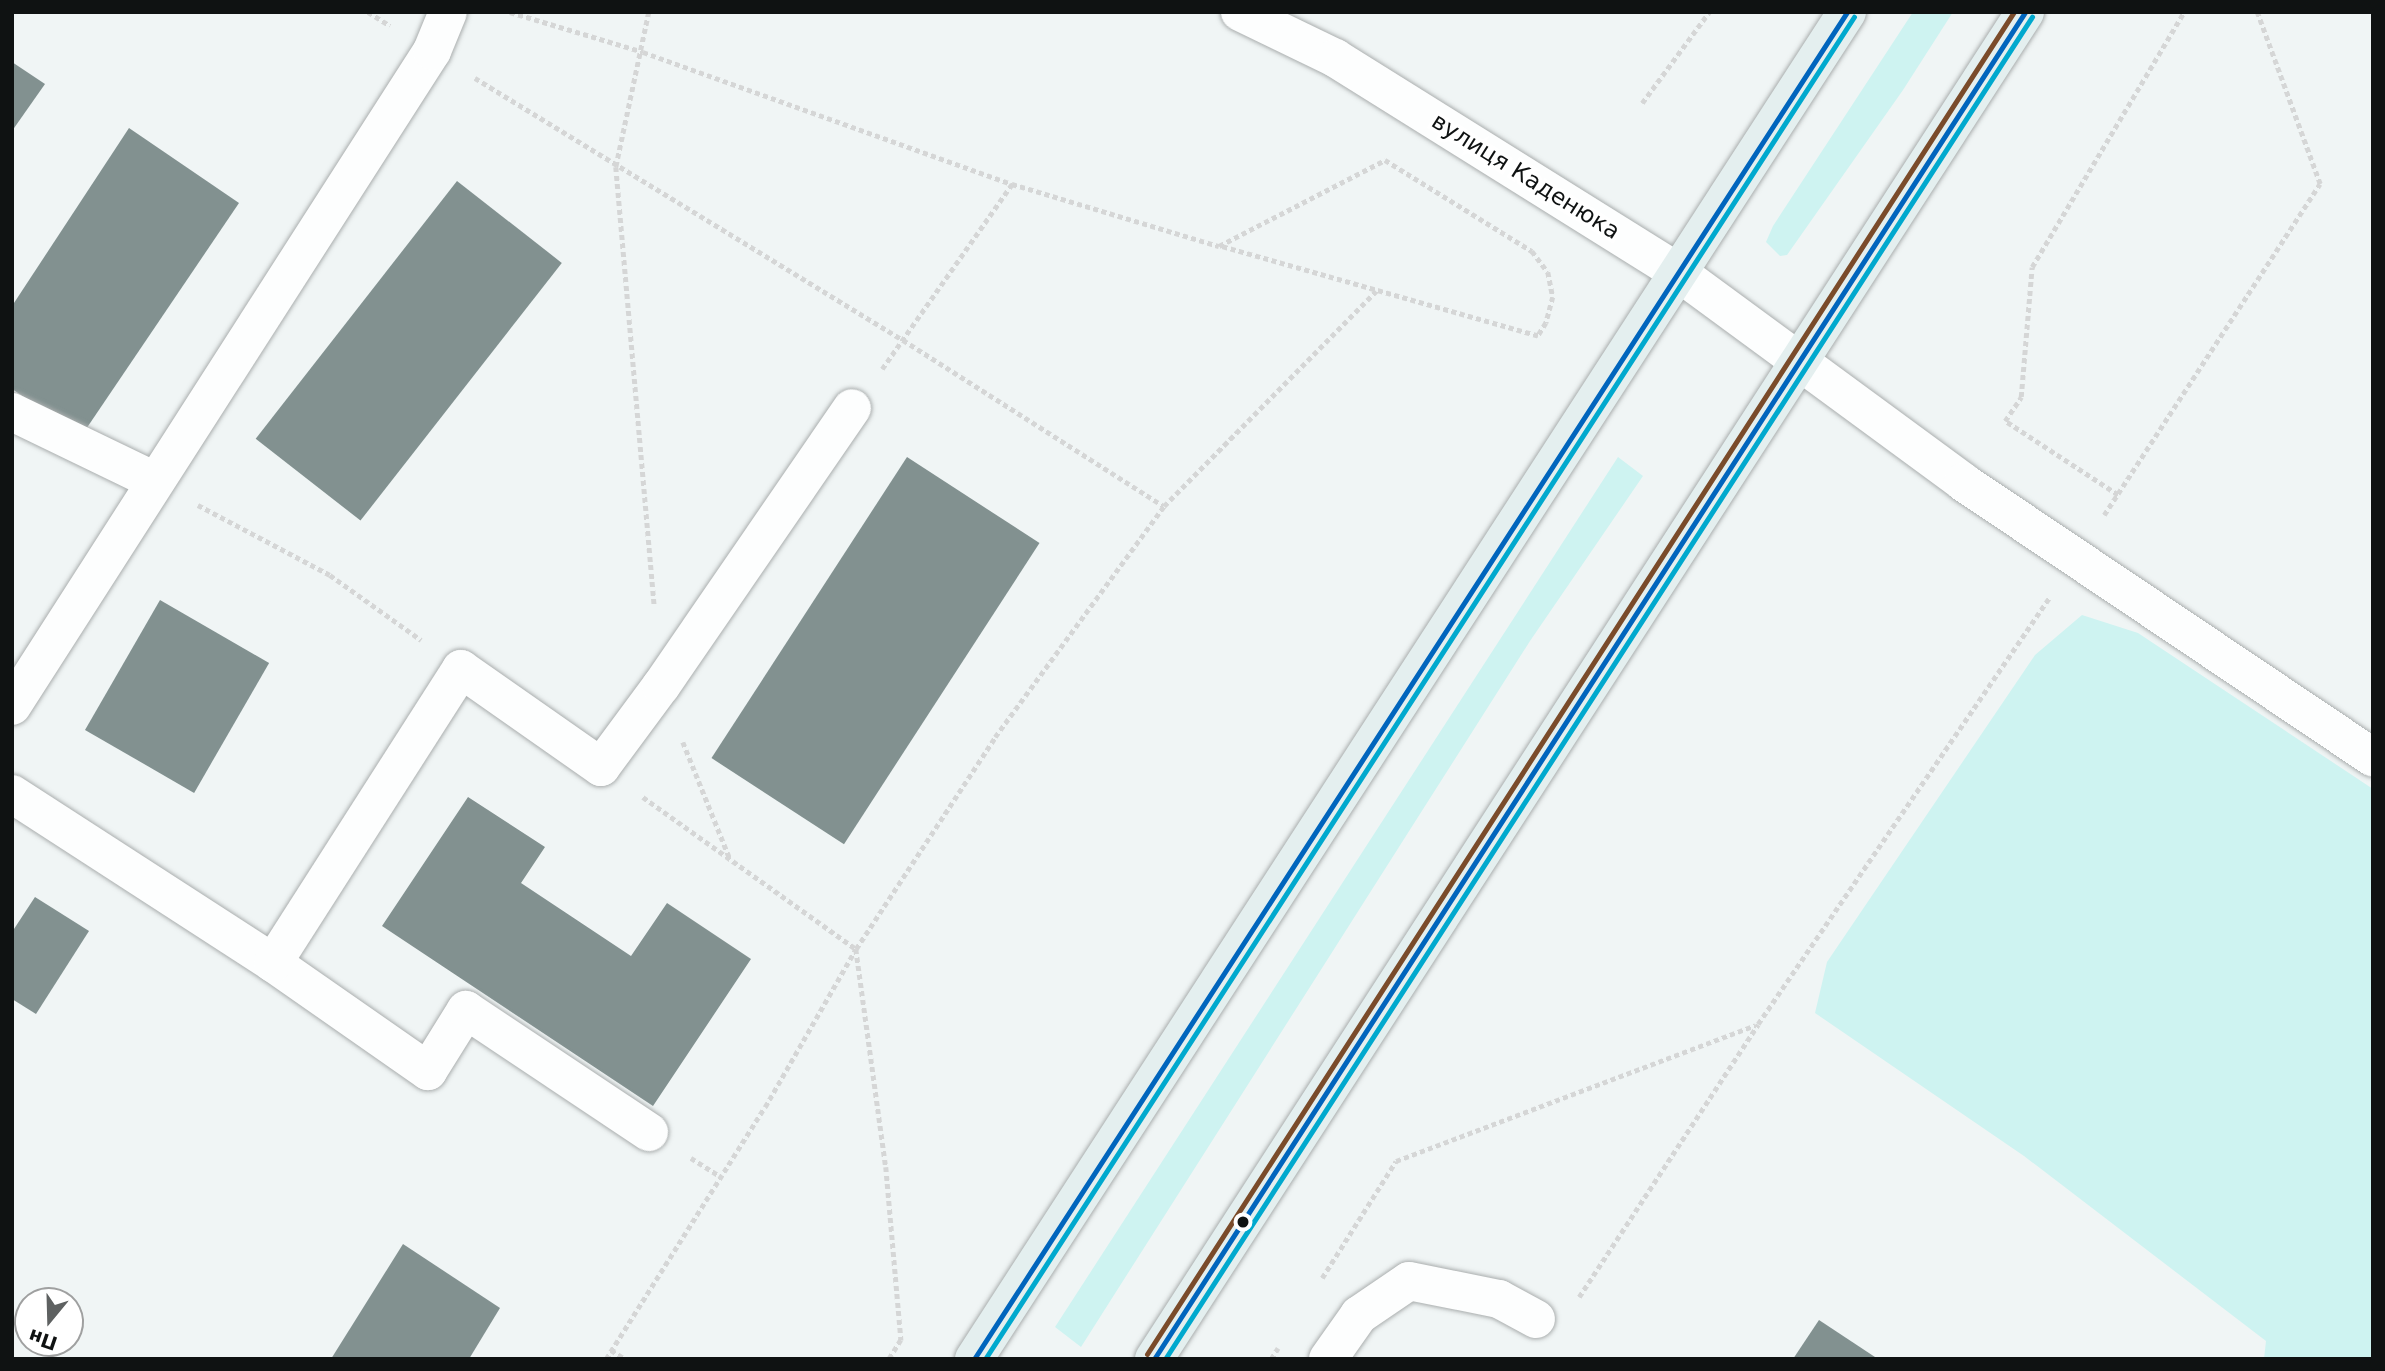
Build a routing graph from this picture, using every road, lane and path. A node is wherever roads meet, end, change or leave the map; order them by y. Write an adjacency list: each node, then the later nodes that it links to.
1 (368, 12): 11 (path)
2 (448, 12): 11 (street)
3 (510, 12): 12 (path)
4 (649, 12): 12 (path)
5 (1240, 12): 17 (street, вулиця Каденюка)
6 (1710, 12): 13 (path)
7 (1847, 12): 17 (main road)
8 (2025, 12): 20 (main road)
9 (2184, 12): 24 (path)
10 (2257, 12): 24 (path)
11 (432, 51): 14 (path); 23 (street)
12 (643, 52): 14 (path); 15 (path)
13 (1642, 103)
14 (616, 167): 19 (path); 28 (path)
15 (1012, 184): 16 (path); 19 (path)
16 (1219, 246): 18 (path); 18 (path)
17 (1679, 273): 20 (street, вулиця Каденюка); 46 (main road)
18 (1376, 291): 25 (path)
19 (903, 340): 21 (path); 25 (path)
20 (1800, 359): 26 (street, вулиця Каденюка); 47 (main road)
21 (852, 408): 28 (street)
22 (12, 412): 23 (street)
23 (155, 481): 27 (path); 29 (street)
24 (2118, 495): 26 (path)
25 (1164, 506): 34 (path)
26 (2075, 560): 30 (street, вулиця Каденюка); 36 (path)
27 (461, 669): 31 (street); 35 (street)
28 (661, 686): 31 (street); 33 (path)
29 (12, 706)
30 (2373, 758)
31 (601, 767): 33 (path)
32 (12, 794): 35 (street)
33 (730, 859): 34 (path)
34 (856, 949): 42 (path); 45 (path)
35 (273, 963): 37 (street)
36 (1758, 1024): 38 (path); 39 (path)
37 (649, 1132)
38 (1317, 1285)
39 (1576, 1301)
40 (1536, 1319): 49 (street)
41 (1284, 1338): 48 (path)
42 (611, 1350): 43 (path); 44 (path)
43 (606, 1359)
44 (625, 1359)
45 (889, 1359)
46 (974, 1359)
47 (1154, 1359)
48 (1271, 1359)
49 (1328, 1359)

